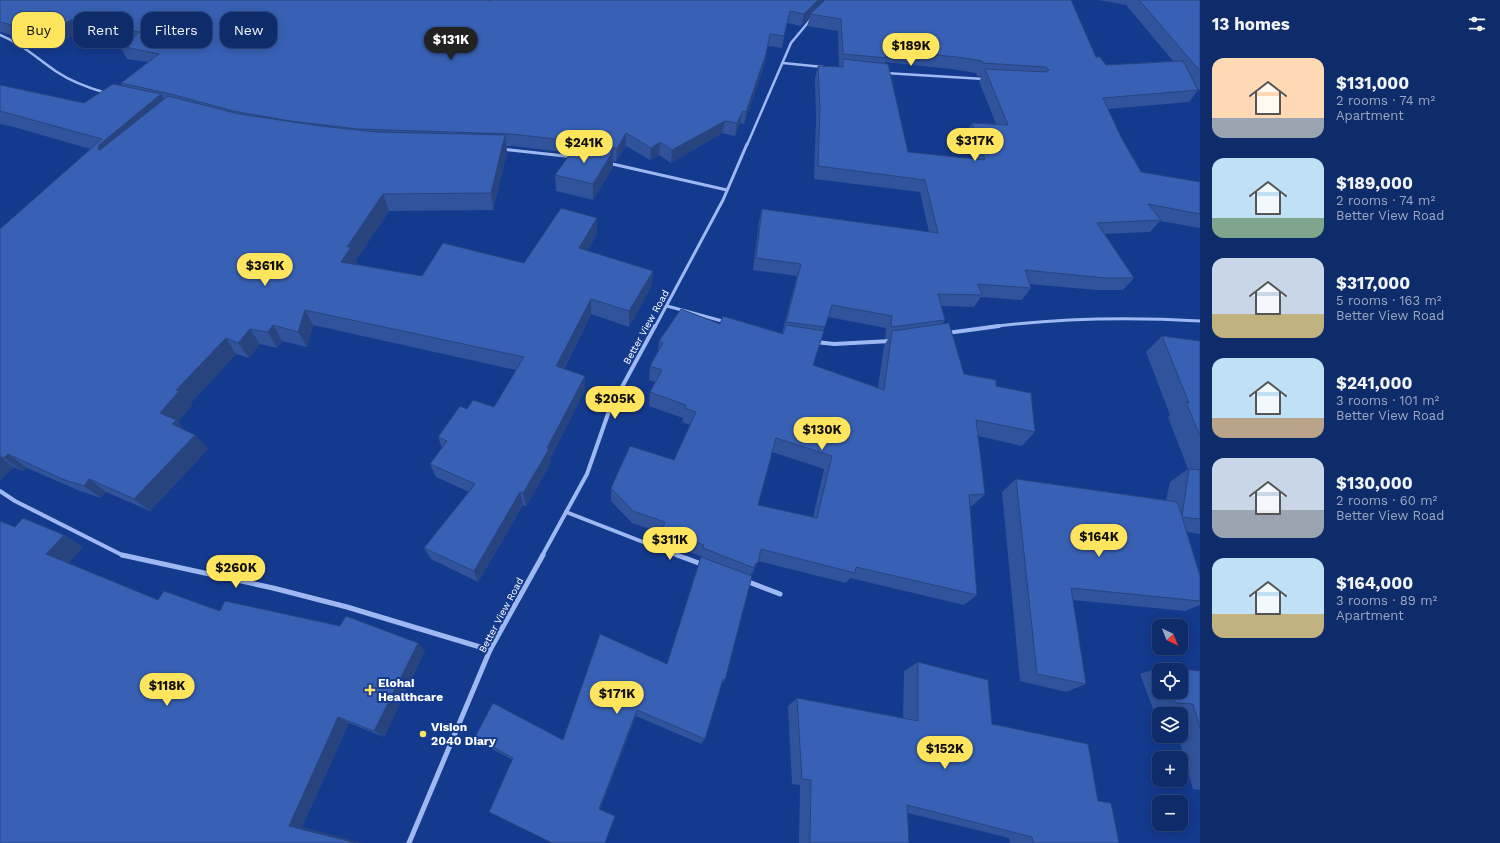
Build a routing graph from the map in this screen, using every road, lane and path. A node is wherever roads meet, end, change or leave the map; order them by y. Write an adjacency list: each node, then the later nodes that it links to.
1 (815, 15): 3 (street, Better View Road)
2 (0, 36): 7 (street)
3 (783, 63): 4 (street); 11 (street, Better View Road)
4 (828, 68)
5 (880, 73): 6 (street)
6 (987, 79)
7 (113, 95)
8 (493, 148): 9 (street)
9 (582, 158)
10 (604, 162): 11 (street)
11 (727, 190): 12 (street, Better View Road)
12 (667, 306): 14 (street); 19 (street, Better View Road)
13 (1200, 321): 15 (street)
14 (733, 324)
15 (940, 334)
16 (896, 341): 17 (street)
17 (810, 342)
18 (0, 491): 23 (street)
19 (566, 512): 20 (street); 23 (street, Better View Road)
20 (706, 566)
21 (743, 580): 22 (street)
22 (780, 594)
23 (490, 650): 24 (street, Better View Road)
24 (408, 843)

